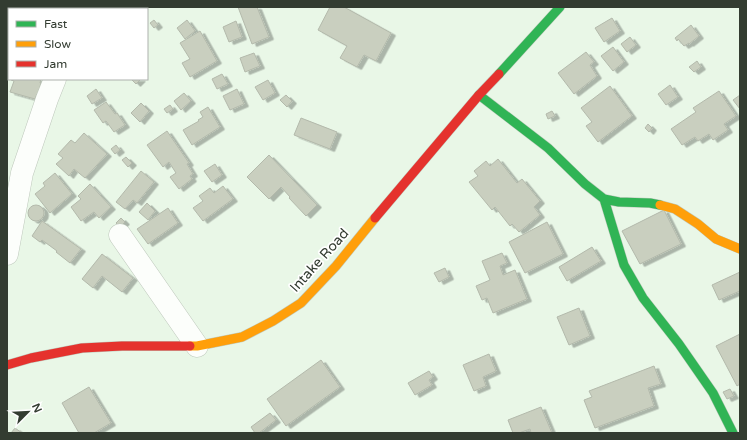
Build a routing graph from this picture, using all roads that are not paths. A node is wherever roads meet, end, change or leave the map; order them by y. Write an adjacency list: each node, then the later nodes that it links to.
1 (560, 7): 3 (street, Intake Road)
2 (55, 80): 7 (street)
3 (479, 95): 4 (street); 8 (street, Intake Road)
4 (604, 199): 6 (street); 10 (street)
5 (120, 235): 8 (street)
6 (740, 249)
7 (7, 254)
8 (197, 346): 9 (street, Intake Road)
9 (7, 365)
10 (733, 433)

